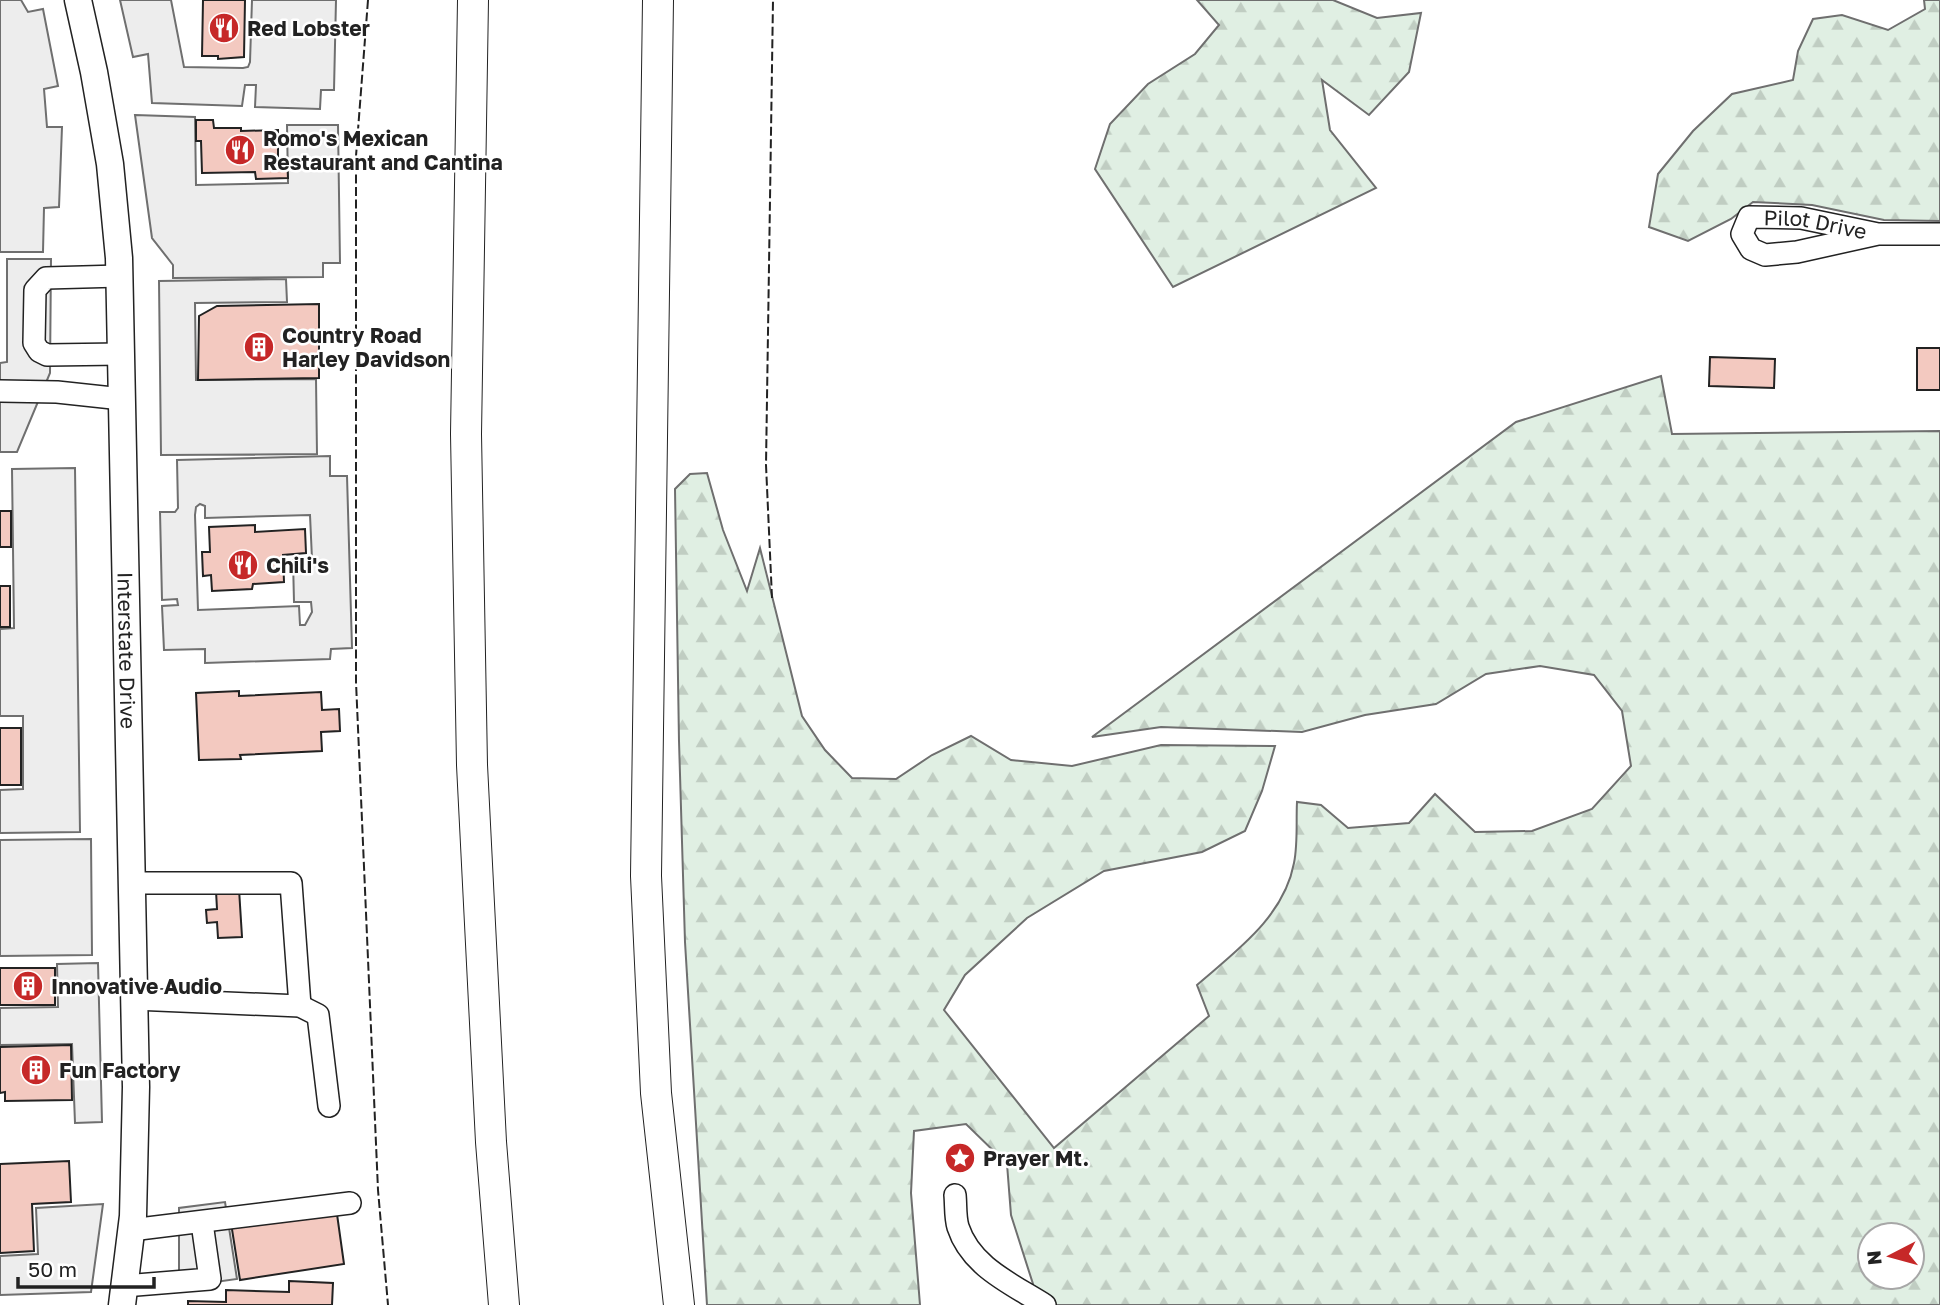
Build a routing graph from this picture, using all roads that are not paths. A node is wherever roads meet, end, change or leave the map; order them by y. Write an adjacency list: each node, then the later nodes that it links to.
1 (78, 0): 6 (main road, Interstate Drive)
2 (473, 0): 19 (highway)
3 (658, 0): 20 (highway)
4 (1878, 234): 4 (street, Pilot Drive); 5 (street, Pilot Drive)
5 (1940, 234)
6 (120, 276): 7 (main road, Interstate Drive); 7 (street)
7 (121, 354): 9 (main road, Interstate Drive)
8 (0, 391): 9 (street)
9 (122, 399): 10 (main road, Interstate Drive)
10 (132, 883): 11 (main road, Interstate Drive); 12 (street)
11 (134, 999): 12 (street); 17 (main road, Interstate Drive)
12 (300, 1006): 13 (street)
13 (329, 1106)
14 (955, 1195): 21 (street)
15 (350, 1203): 16 (street)
16 (202, 1223): 17 (street); 18 (street)
17 (131, 1230): 18 (main road, Interstate Drive)
18 (123, 1296)
19 (504, 1305)
20 (680, 1305)
21 (1045, 1305)

